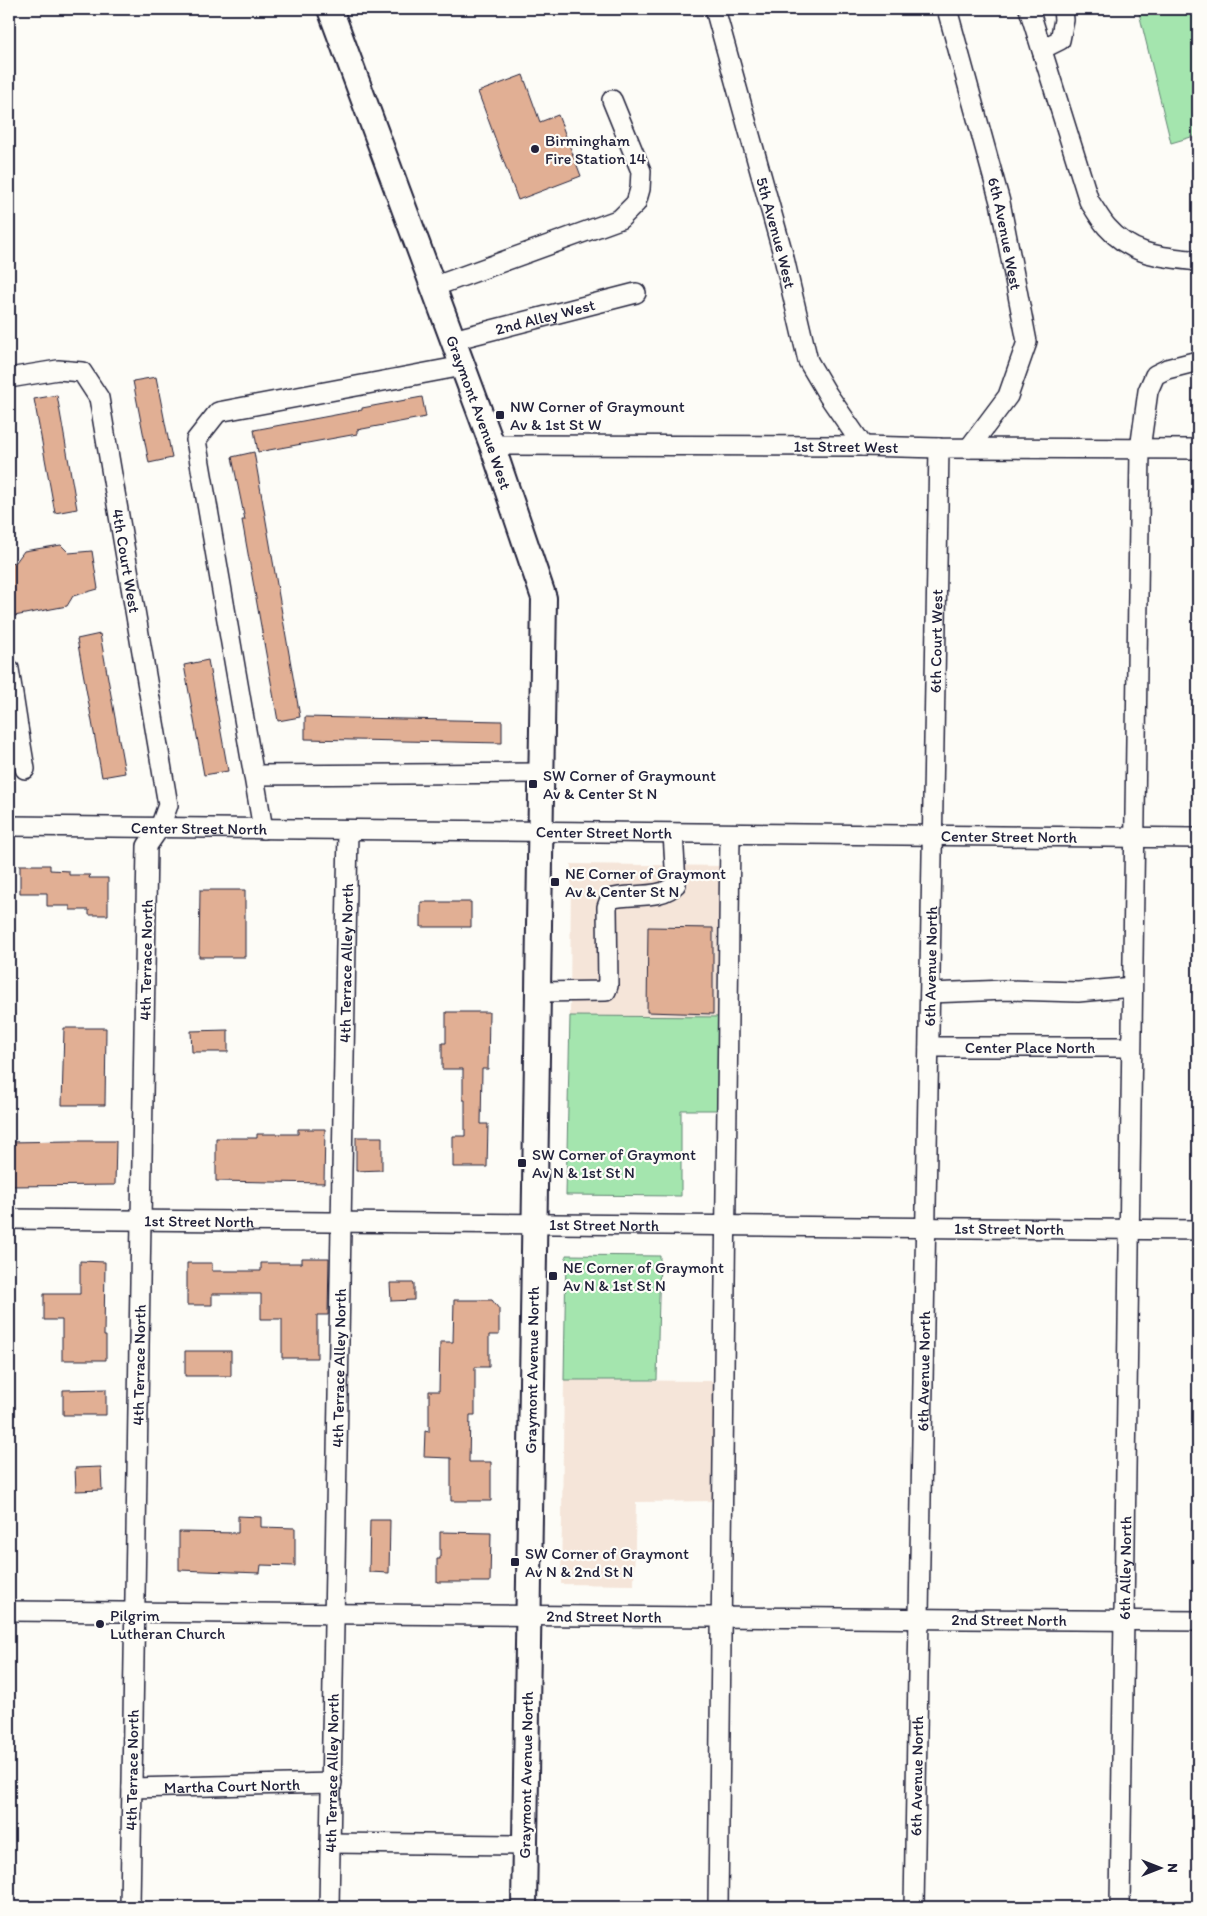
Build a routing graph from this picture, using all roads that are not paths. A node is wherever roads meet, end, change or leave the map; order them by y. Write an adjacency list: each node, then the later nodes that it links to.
1 (330, 9): 9 (main road, Graymont Avenue West)
2 (715, 9): 16 (street, 5th Avenue West)
3 (947, 9): 18 (street, 6th Avenue West)
4 (1029, 9): 6 (street)
5 (1063, 9): 6 (street)
6 (1042, 49): 8 (street)
7 (612, 100): 9 (street)
8 (1198, 261)
9 (433, 286): 11 (main road, Graymont Avenue West)
10 (636, 293): 11 (street, 2nd Alley West)
11 (453, 340): 13 (main road, Graymont Avenue West)
12 (1198, 361): 19 (street, 6th Alley North)
13 (463, 366): 15 (main road, Graymont Avenue West); 25 (street)
14 (9, 378): 27 (street, 4th Court West)
15 (492, 445): 16 (street, 1st Street West); 24 (main road, Graymont Avenue West)
16 (863, 446): 17 (street, 1st Street West)
17 (939, 448): 18 (street, 1st Street West); 33 (street, 6th Court West)
18 (969, 448): 19 (street, 1st Street West)
19 (1140, 449): 20 (street, 1st Street West); 34 (street, 6th Alley North)
20 (1198, 449)
21 (9, 669): 22 (street)
22 (13, 729): 23 (street)
23 (25, 769)
24 (542, 773): 25 (street); 30 (main road, Graymont Avenue West)
25 (254, 775): 28 (street)
26 (9, 826): 27 (street, Center Street North)
27 (160, 827): 28 (street, Center Street North); 42 (street, 4th Terrace North)
28 (263, 829): 29 (street, Center Street North)
29 (348, 830): 30 (street, Center Street North); 43 (street, 4th Terrace Alley North)
30 (541, 833): 31 (street, Center Street North); 37 (main road, Graymont Avenue North)
31 (674, 833): 32 (street, Center Street North); 37 (street)
32 (730, 834): 33 (street, Center Street North); 45 (street)
33 (932, 835): 34 (street, Center Street North); 38 (street, 6th Avenue North)
34 (1134, 837): 35 (street, Center Street North); 36 (street, 6th Alley North)
35 (1198, 838)
36 (1132, 987): 38 (street); 40 (street, 6th Alley North)
37 (538, 992): 44 (main road, Graymont Avenue North)
38 (930, 993): 39 (street, 6th Avenue North)
39 (929, 1047): 40 (street, Center Place North); 46 (street, 6th Avenue North)
40 (1131, 1047): 47 (street, 6th Alley North)
41 (9, 1219): 42 (street, 1st Street North)
42 (141, 1220): 43 (street, 1st Street North); 50 (street, 4th Terrace North)
43 (341, 1222): 44 (street, 1st Street North); 51 (street, 4th Terrace Alley North)
44 (535, 1224): 45 (street, 1st Street North); 52 (main road, Graymont Avenue North)
45 (724, 1226): 46 (street, 1st Street North); 53 (street)
46 (926, 1227): 47 (street, 1st Street North); 54 (street, 6th Avenue North)
47 (1129, 1229): 48 (street, 1st Street North); 55 (street, 6th Alley North)
48 (1198, 1230)
49 (9, 1611): 50 (street, 2nd Street North)
50 (135, 1612): 51 (street, 2nd Street North); 58 (street, 4th Terrace North)
51 (334, 1614): 52 (street, 2nd Street North); 57 (street, 4th Terrace Alley North)
52 (528, 1615): 53 (street, 2nd Street North); 60 (main road, Graymont Avenue North)
53 (721, 1617): 54 (street, 2nd Street North); 64 (street)
54 (919, 1618): 55 (street, 2nd Street North); 65 (street, 6th Avenue North)
55 (1123, 1620): 56 (street, 2nd Street North); 66 (street, 6th Alley North)
56 (1198, 1621)
57 (332, 1783): 58 (street, Martha Court North); 59 (street, 4th Terrace Alley North)
58 (132, 1788): 61 (street, 4th Terrace North)
59 (330, 1843): 60 (street); 62 (street, 4th Terrace Alley North)
60 (525, 1845): 63 (main road, Graymont Avenue North)
61 (130, 1907)
62 (329, 1907)
63 (524, 1907)
64 (718, 1907)
65 (914, 1907)
66 (1120, 1907)

